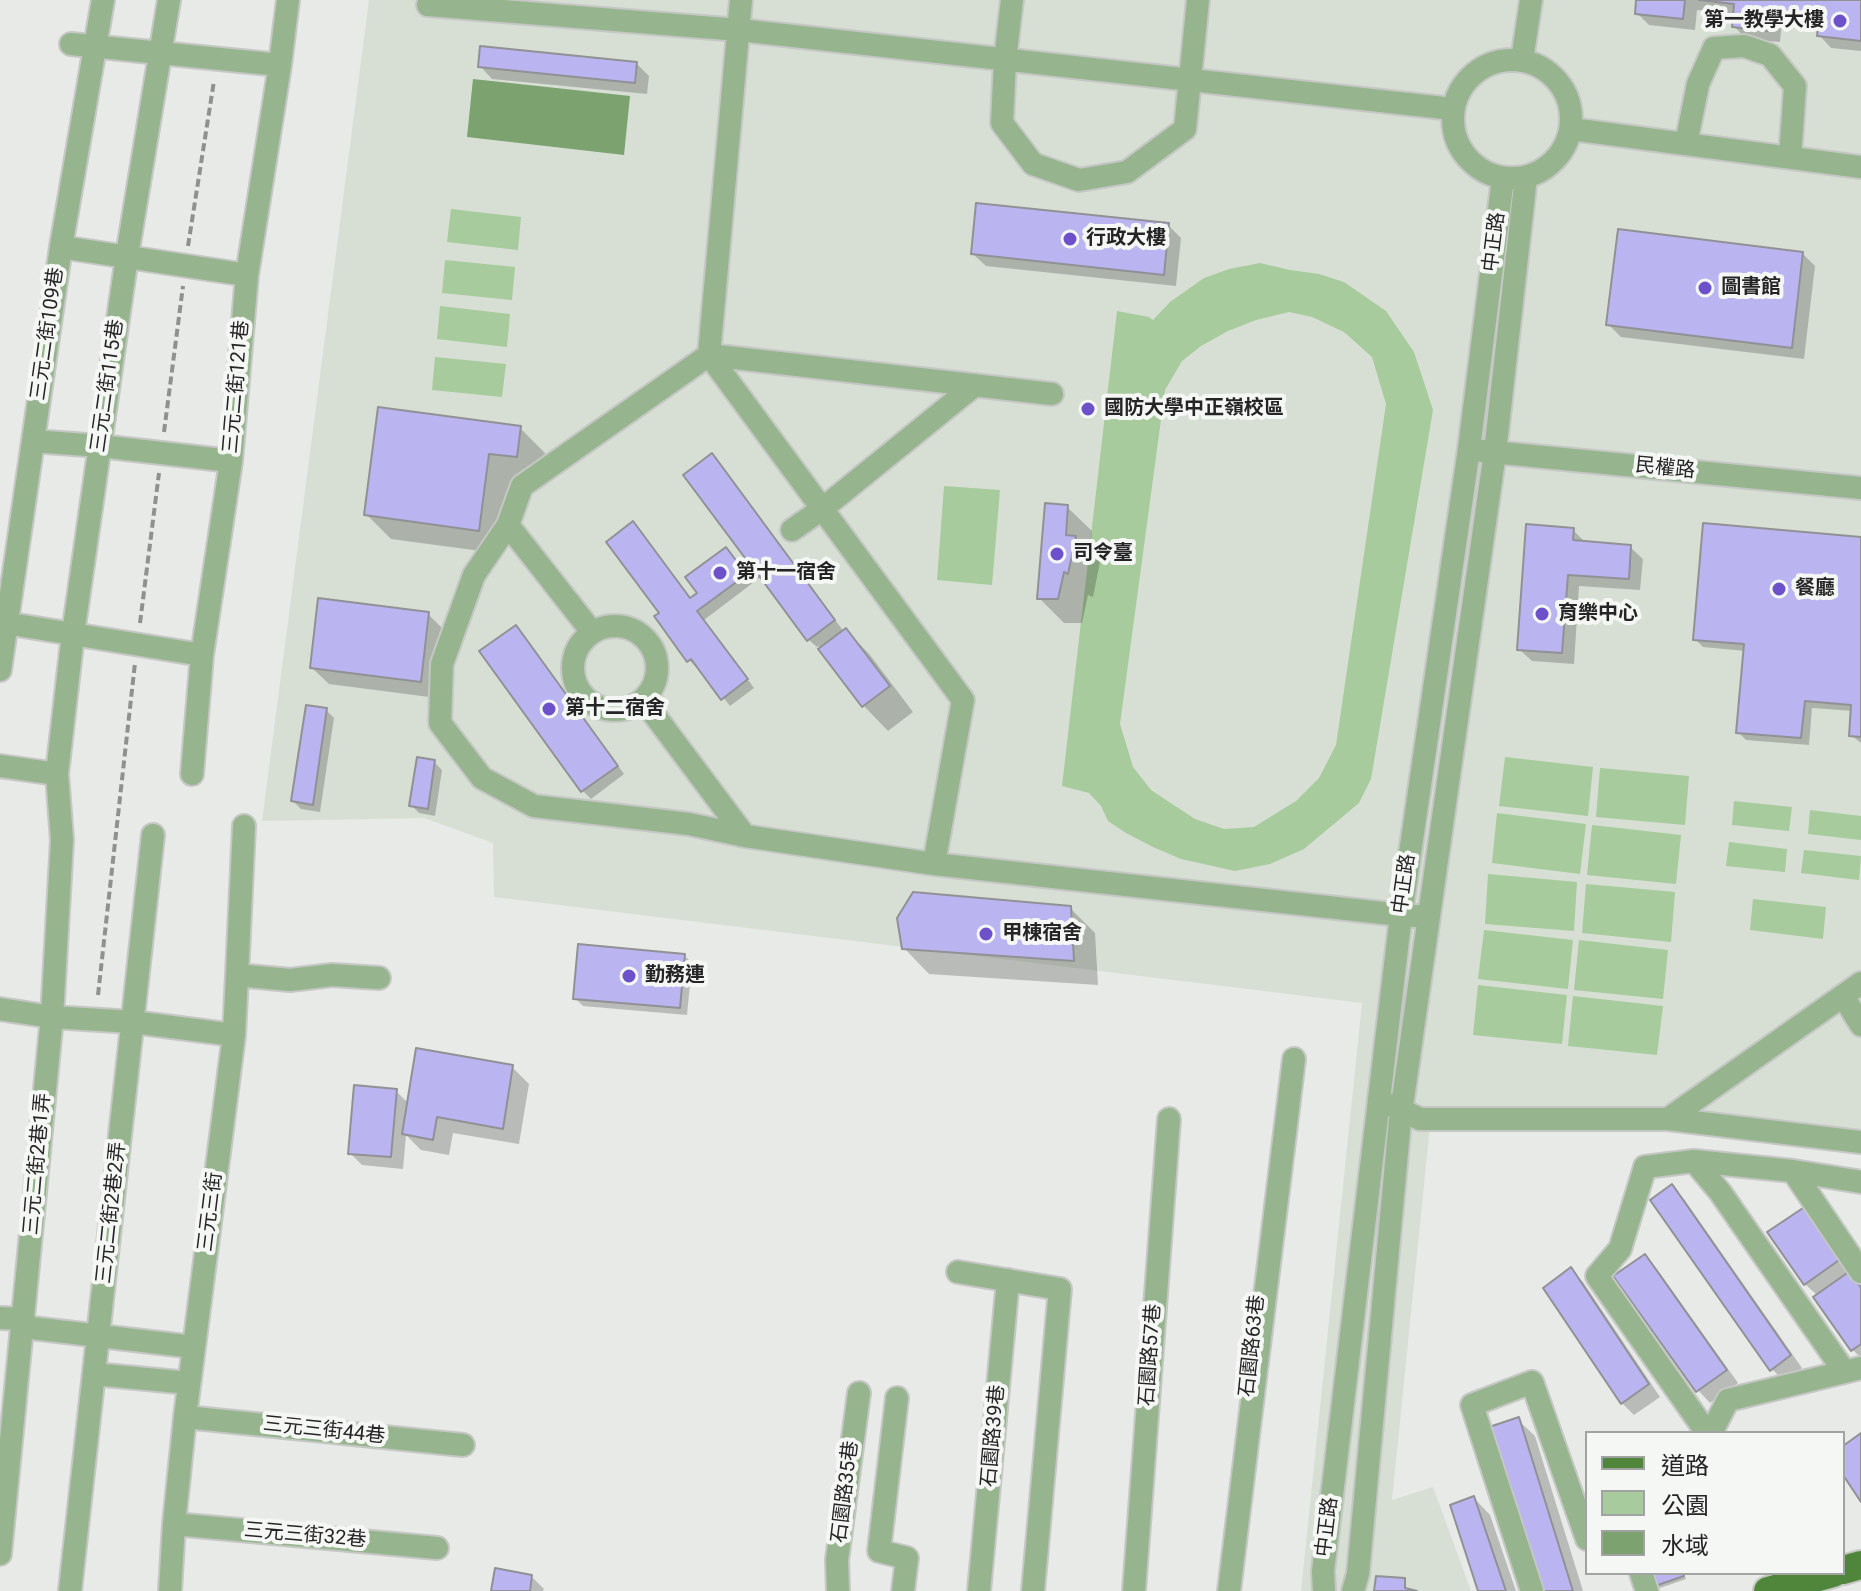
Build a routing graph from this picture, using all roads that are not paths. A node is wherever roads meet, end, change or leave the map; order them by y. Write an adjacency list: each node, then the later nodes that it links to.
1 (103, 0): 11 (street, 三元二街109巷)
2 (169, 0): 12 (street, 三元二街115巷)
3 (288, 0): 15 (street, 三元二街121巷)
4 (741, 0): 9 (street)
5 (1012, 0): 13 (street)
6 (1198, 0): 16 (street)
7 (1531, 0): 14 (street)
8 (428, 5): 9 (street)
9 (739, 30): 13 (street); 27 (street)
10 (71, 44): 11 (street)
11 (96, 47): 12 (street); 24 (street, 三元二街109巷)
12 (160, 53): 15 (street); 25 (street, 三元二街115巷)
13 (1005, 60): 16 (street); 16 (street)
14 (1522, 60): 17 (street); 18 (street)
15 (280, 65): 26 (street, 三元二街121巷)
16 (1189, 80): 17 (street)
17 (1453, 109): 23 (street)
18 (1571, 129): 19 (street); 22 (street)
19 (1686, 144): 20 (street); 20 (street)
20 (1790, 157): 21 (street)
21 (1861, 167)
22 (1526, 177): 23 (street); 33 (street, 中正路)
23 (1503, 178): 32 (street, 中正路)
24 (61, 247): 25 (street); 30 (street, 三元二街109巷)
25 (127, 256): 26 (street); 31 (street, 三元二街115巷)
26 (247, 275): 34 (street, 三元二街121巷)
27 (709, 355): 28 (street); 36 (street); 37 (street)
28 (975, 385): 29 (street); 36 (street)
29 (1052, 394)
30 (33, 441): 31 (street); 39 (street, 三元二街109巷)
31 (100, 446): 34 (street); 41 (street, 三元二街115巷)
32 (1469, 449): 33 (street, 民權路); 52 (street, 中正路)
33 (1495, 452): 35 (street, 民權路); 53 (street, 中正路)
34 (231, 461): 42 (street, 三元二街121巷)
35 (1861, 488)
36 (822, 509): 38 (street); 51 (street)
37 (508, 525): 40 (street); 50 (street)
38 (792, 530)
39 (5, 623): 41 (street); 43 (street, 三元二街109巷)
40 (592, 632): 44 (street); 44 (street)
41 (73, 634): 42 (street); 46 (street, 三元二街115巷)
42 (202, 655): 47 (street, 三元二街121巷)
43 (0, 670)
44 (644, 701): 50 (street)
45 (0, 766): 46 (street)
46 (57, 774): 58 (street, 三元二街2巷1弄)
47 (192, 774)
48 (244, 826): 54 (street, 三元三街)
49 (153, 835): 59 (street, 三元二街2巷2弄)
50 (745, 836): 51 (street)
51 (934, 864): 52 (street)
52 (1401, 915): 53 (street); 63 (street, 中正路)
53 (1429, 917): 101 (street, 中正路)
54 (237, 975): 55 (street); 61 (street, 三元三街)
55 (379, 978)
56 (1852, 990): 60 (street); 66 (street)
57 (0, 1009): 58 (street)
58 (52, 1017): 59 (street); 75 (street, 三元二街2巷1弄)
59 (133, 1022): 61 (street); 76 (street, 三元二街2巷2弄)
60 (1861, 1025)
61 (234, 1035): 77 (street, 三元三街)
62 (1294, 1059): 99 (street)
63 (1379, 1099): 66 (street); 100 (street, 中正路)
64 (1279, 1102): 99 (street, 石園路63巷)
65 (1169, 1119): 98 (street, 石園路57巷)
66 (1668, 1119): 67 (street)
67 (1861, 1142)
68 (1694, 1161): 69 (street); 78 (street); 84 (street)
69 (1793, 1171): 70 (street); 72 (street)
70 (1861, 1182)
71 (958, 1272): 73 (street)
72 (1861, 1272)
73 (1008, 1280): 96 (street, 石園路39巷); 97 (street)
74 (0, 1318): 75 (street)
75 (23, 1323): 76 (street); 90 (street, 三元二街2巷1弄)
76 (98, 1336): 77 (street); 79 (street, 三元二街2巷2弄)
77 (194, 1347): 80 (street, 三元三街)
78 (1852, 1370): 85 (street)
79 (94, 1374): 80 (street); 92 (street, 三元二街2巷2弄)
80 (189, 1383): 83 (street, 三元三街)
81 (859, 1393): 94 (street, 石園路35巷)
82 (897, 1398): 95 (street)
83 (185, 1417): 86 (street, 三元三街44巷); 87 (street, 三元三街)
84 (1708, 1431)
85 (1710, 1431)
86 (463, 1445)
87 (174, 1524): 89 (street, 三元三街32巷); 93 (street, 三元三街)
88 (1585, 1533): 102 (street)
89 (437, 1548)
90 (0, 1554)
91 (1826, 1575): 103 (main road)
92 (70, 1591)
93 (170, 1591)
94 (838, 1591)
95 (903, 1591)
96 (979, 1591)
97 (1033, 1591)
98 (1134, 1591)
99 (1228, 1591)
100 (1324, 1591)
101 (1353, 1591)
102 (1532, 1591)
103 (1768, 1591)

